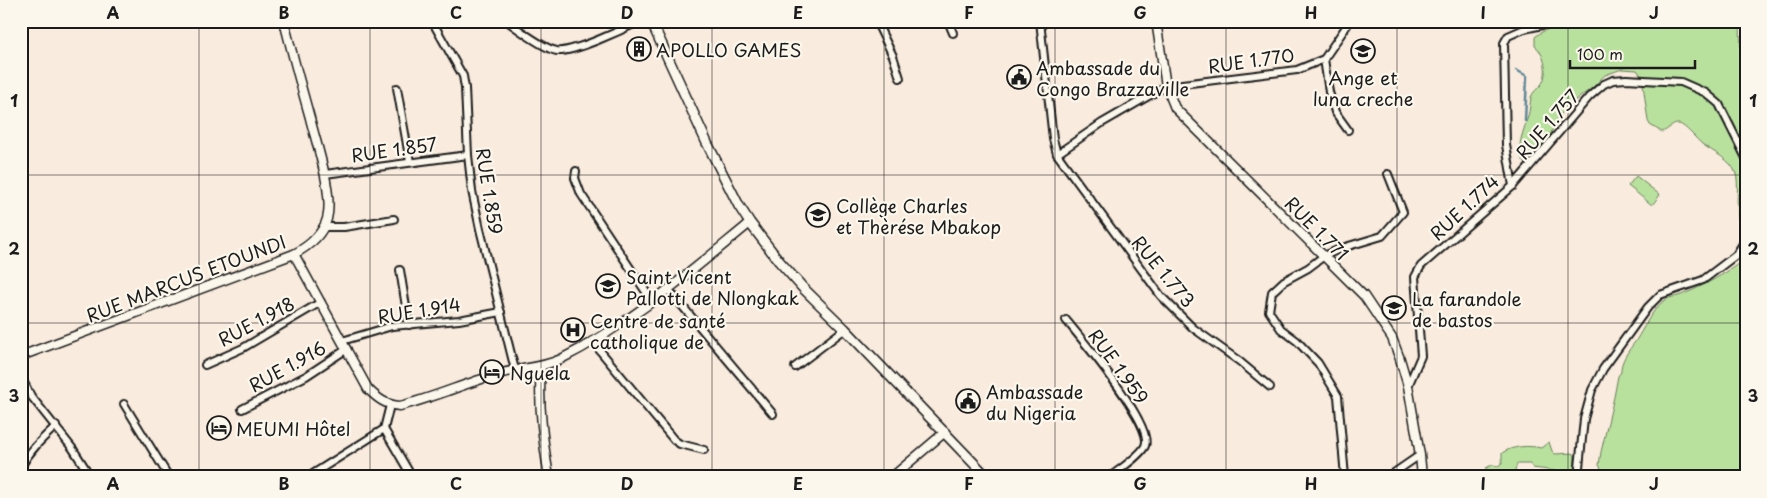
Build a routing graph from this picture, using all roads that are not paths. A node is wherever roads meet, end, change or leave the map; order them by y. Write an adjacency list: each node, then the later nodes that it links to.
1 (284, 21): 24 (street, RUE MARCUS ETOUNDI)
2 (432, 21): 19 (street, RUE 1.859)
3 (507, 21): 4 (street)
4 (640, 21)
5 (651, 21): 28 (main road)
6 (876, 21): 15 (street)
7 (948, 21): 13 (street)
8 (1040, 21): 20 (street, RUE 1.773)
9 (1156, 21): 16 (street, RUE 1.771)
10 (1350, 21): 14 (street)
11 (1561, 21): 12 (street, RUE 1.774)
12 (1528, 25): 26 (street, RUE 1.774)
13 (953, 33)
14 (1324, 59): 16 (street, RUE 1.770); 18 (street)
15 (900, 78)
16 (1166, 86): 20 (street); 32 (street, RUE 1.771)
17 (396, 88): 22 (street)
18 (1348, 130)
19 (468, 154): 22 (street, RUE 1.857); 37 (street, RUE 1.859)
20 (1056, 154): 51 (street, RUE 1.773)
21 (1746, 158): 26 (street, RUE 1.757)
22 (410, 162): 24 (street, RUE 1.857)
23 (576, 171): 35 (street)
24 (325, 174): 29 (street, RUE MARCUS ETOUNDI)
25 (1388, 174): 32 (street)
26 (1513, 186): 50 (street, RUE 1.774)
27 (394, 219): 29 (street)
28 (750, 223): 34 (street); 40 (main road)
29 (323, 227): 31 (street, RUE MARCUS ETOUNDI)
30 (1746, 239): 73 (street)
31 (294, 254): 36 (street); 44 (street, RUE MARCUS ETOUNDI)
32 (1324, 256): 50 (street, RUE 1.771); 70 (street)
33 (400, 270): 39 (street)
34 (668, 289): 35 (street); 55 (street)
35 (652, 301): 42 (street)
36 (321, 302): 41 (street); 45 (street, RUE 1.918)
37 (501, 312): 39 (street, RUE 1.914); 48 (street, RUE 1.859)
38 (1066, 320): 69 (street, RUE 1.959)
39 (408, 325): 41 (street, RUE 1.914)
40 (845, 329): 47 (street); 58 (main road)
41 (342, 341): 43 (street)
42 (592, 342): 46 (street); 59 (street)
43 (347, 350): 53 (street); 54 (street, RUE 1.916)
44 (21, 356)
45 (205, 365)
46 (541, 367): 48 (street); 67 (street)
47 (795, 367)
48 (515, 370): 53 (street)
49 (21, 377): 56 (street)
50 (1408, 386): 60 (street, RUE 1.771)
51 (1270, 387)
52 (124, 404): 64 (street)
53 (390, 405): 57 (street)
54 (242, 409)
55 (773, 414)
56 (56, 426): 61 (street); 63 (street)
57 (384, 429): 65 (street); 66 (street)
58 (945, 432): 62 (main road); 68 (street)
59 (704, 450)
60 (1420, 455): 71 (street); 72 (street, RUE 1.771)
61 (21, 467)
62 (985, 476)
63 (91, 477)
64 (169, 477)
65 (308, 477)
66 (412, 477)
67 (549, 477)
68 (892, 477)
69 (1110, 477)
70 (1345, 477)
71 (1388, 477)
72 (1422, 477)
73 (1578, 477)

